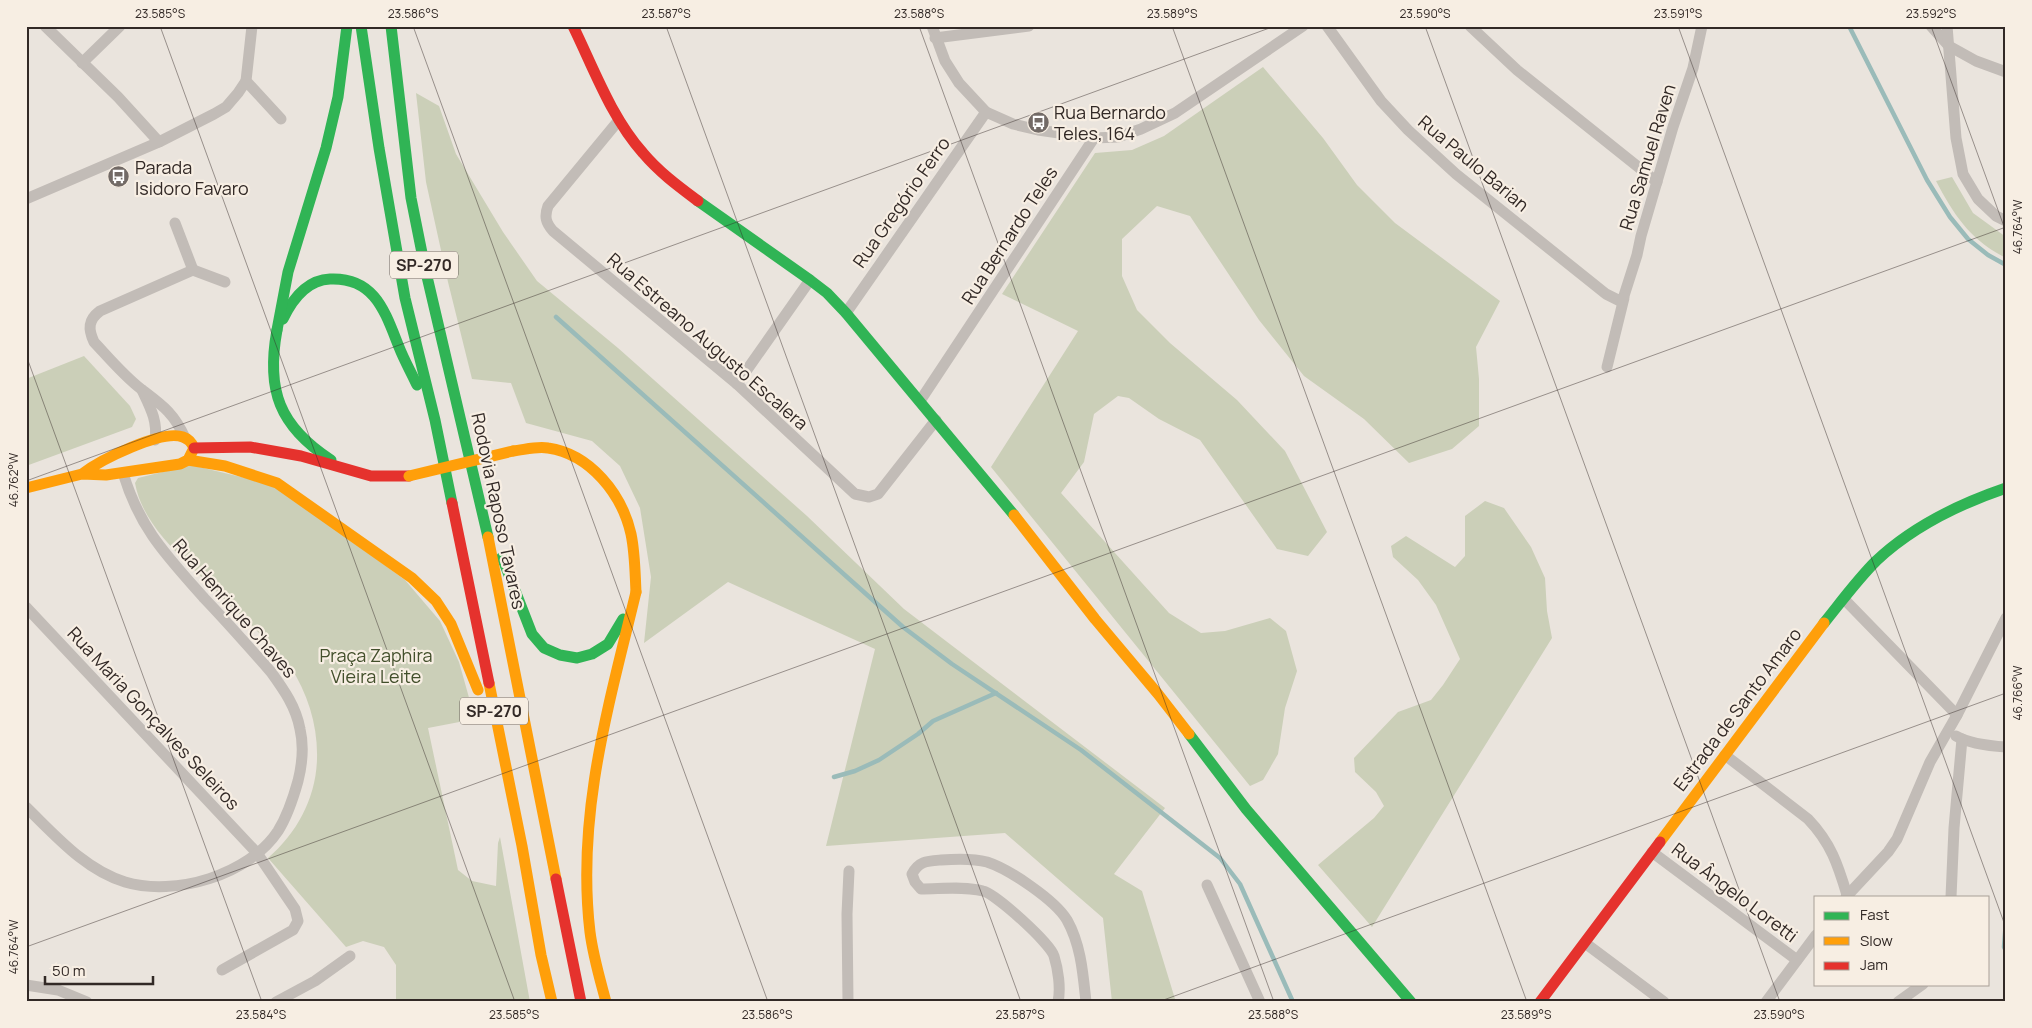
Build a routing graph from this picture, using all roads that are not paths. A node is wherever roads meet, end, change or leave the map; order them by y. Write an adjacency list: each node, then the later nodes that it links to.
1 (45, 26): 17 (street)
2 (120, 26): 17 (street)
3 (252, 26): 19 (street)
4 (347, 26): 35 (main road)
5 (361, 26): 40 (main road, SP-270)
6 (391, 26): 52 (main road, Rodovia Raposo Tavares / SP-270)
7 (573, 26): 22 (main road)
8 (1029, 26): 15 (street)
9 (1303, 26): 23 (street)
10 (1327, 26): 33 (street, Rua Paulo Barian)
11 (1470, 26): 25 (street)
12 (1702, 26): 25 (street, Rua Samuel Raven)
13 (1931, 26): 16 (street)
14 (1947, 26): 16 (street)
15 (933, 32): 20 (street)
16 (1949, 46): 18 (street); 28 (street)
17 (82, 63): 24 (street)
18 (2006, 72)
19 (246, 81): 21 (street); 24 (street)
20 (986, 112): 23 (street); 34 (street, Rua Gregório Ferro)
21 (281, 120)
22 (619, 120): 31 (main road); 37 (street, Rua Estreano Augusto Escalera)
23 (1094, 138): 39 (street, Rua Bernardo Teles)
24 (159, 142): 27 (street)
25 (1657, 182): 33 (street, Rua Samuel Raven)
26 (26, 186): 27 (street)
27 (31, 196)
28 (2006, 221)
29 (175, 223): 30 (street)
30 (194, 270): 32 (street); 38 (street)
31 (810, 280): 34 (main road); 37 (street)
32 (225, 282)
33 (1623, 300): 36 (street, Rua Samuel Raven)
34 (846, 313): 39 (main road)
35 (277, 330): 40 (main road); 47 (main road)
36 (1606, 367)
37 (737, 384): 41 (street, Rua Estreano Augusto Escalera)
38 (141, 389): 42 (street); 43 (street)
39 (920, 400): 41 (main road)
40 (435, 420): 62 (main road, SP-270)
41 (936, 420): 90 (main road)
42 (185, 438): 43 (main road); 44 (main road)
43 (155, 440): 45 (main road)
44 (194, 448): 46 (main road); 47 (main road)
45 (125, 451): 48 (main road); 49 (main road)
46 (188, 460): 48 (main road); 62 (main road)
47 (344, 467): 53 (main road, bridge)
48 (123, 473): 49 (main road); 66 (street, Rua Henrique Chaves)
49 (82, 474): 50 (main road)
50 (26, 488)
51 (2006, 488): 54 (main road, Estrada de Santo Amaro)
52 (480, 500): 53 (main road); 64 (main road, Rodovia Raposo Tavares / SP-270)
53 (636, 592): 73 (main road)
54 (1844, 599): 57 (street); 61 (main road, Estrada de Santo Amaro)
55 (26, 607): 66 (street, Rua Maria Gonçalves Seleiros)
56 (2006, 618): 57 (street)
57 (1957, 715): 58 (street)
58 (1949, 730): 59 (street); 71 (street)
59 (1962, 739): 60 (street); 72 (street)
60 (2006, 747)
61 (1725, 754): 65 (main road, Estrada de Santo Amaro); 71 (street)
62 (507, 776): 83 (main road, SP-270)
63 (26, 807): 66 (street, Rua Henrique Chaves)
64 (546, 824): 68 (main road); 84 (main road, Rodovia Raposo Tavares / SP-270)
65 (1652, 852): 75 (main road, Estrada de Santo Amaro); 77 (street, Rua Ângelo Loretti)
66 (256, 853): 78 (street, Rua Maria Gonçalves Seleiros)
67 (849, 871): 86 (street)
68 (568, 875)
69 (1207, 885): 89 (street)
70 (575, 892): 73 (main road)
71 (1847, 896)
72 (1951, 896)
73 (589, 926): 85 (main road)
74 (1814, 938): 77 (street)
75 (1585, 943): 91 (main road, Estrada de Santo Amaro); 92 (street)
76 (350, 956): 82 (street)
77 (1797, 960): 93 (street)
78 (222, 970)
79 (26, 985): 81 (street)
80 (1920, 986): 94 (street)
81 (88, 1002)
82 (276, 1002)
83 (552, 1002)
84 (581, 1002)
85 (606, 1002)
86 (848, 1002)
87 (1058, 1002): 88 (street)
88 (1086, 1002)
89 (1260, 1002)
90 (1411, 1002)
91 (1540, 1002)
92 (1664, 1002)
93 (1766, 1002)
94 (1898, 1002)

